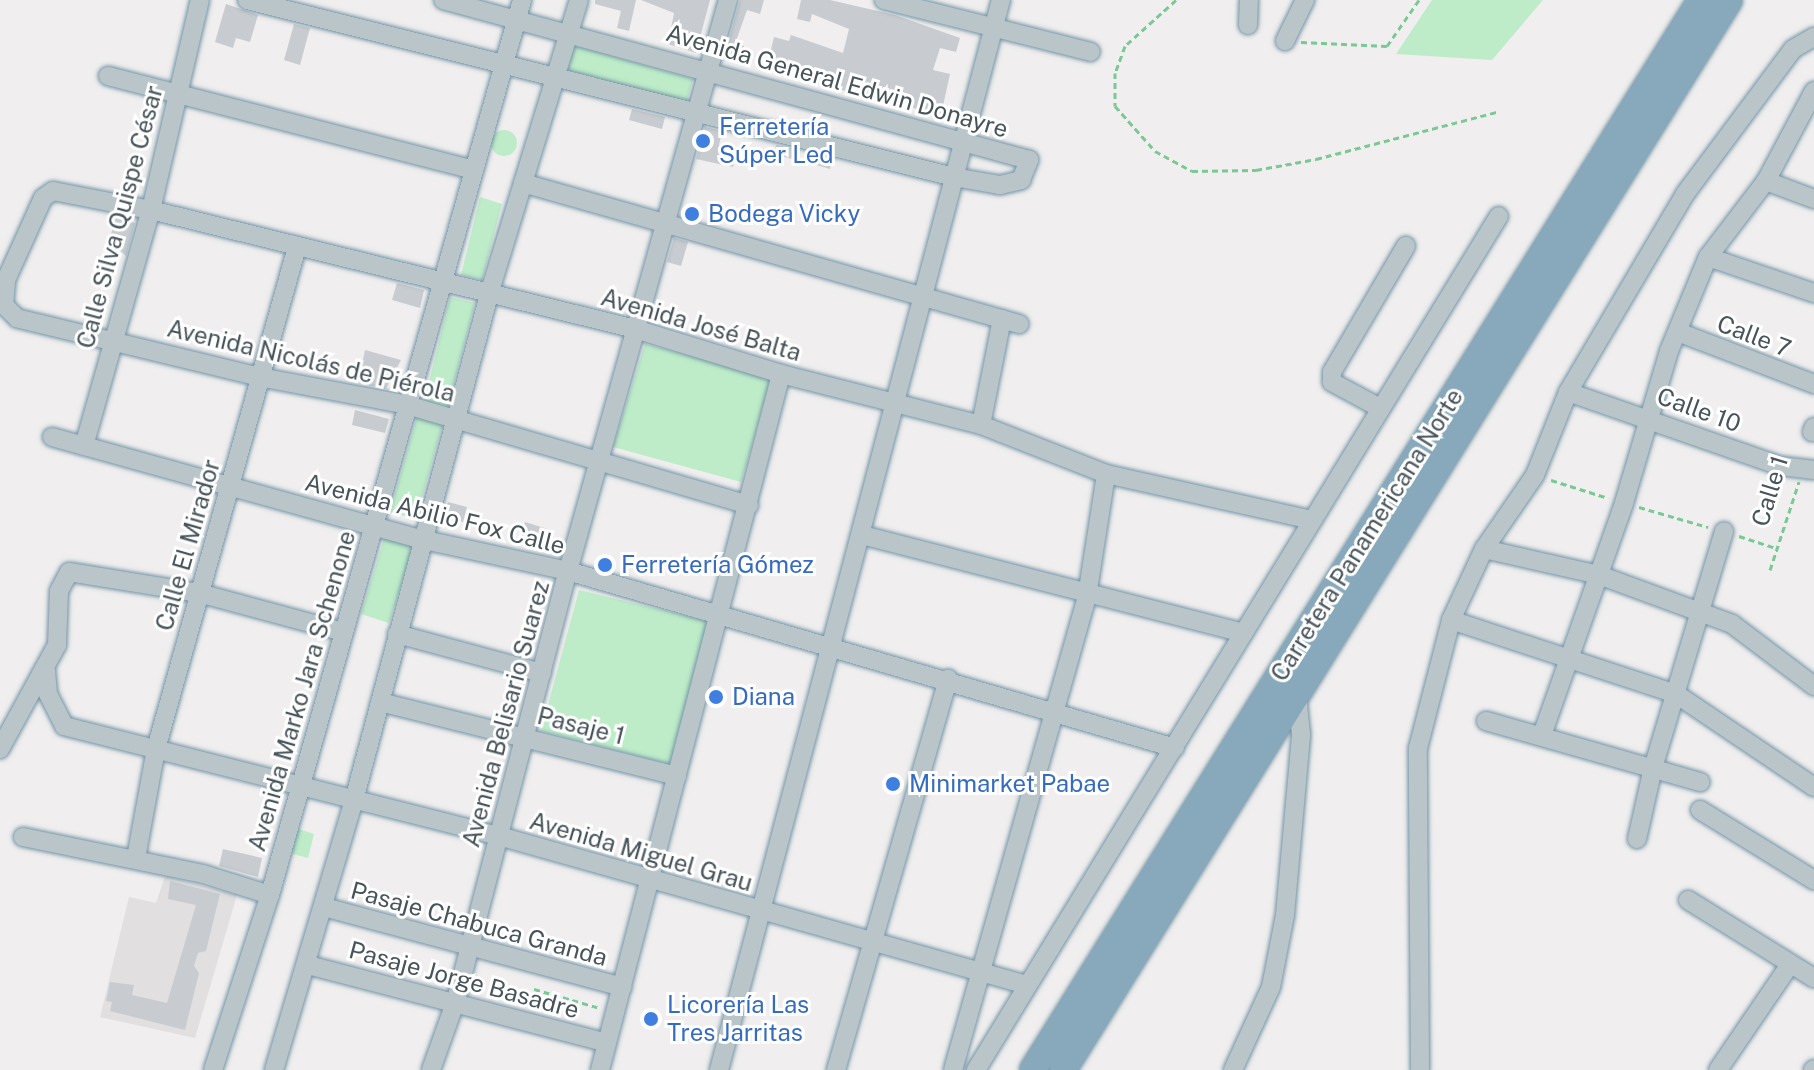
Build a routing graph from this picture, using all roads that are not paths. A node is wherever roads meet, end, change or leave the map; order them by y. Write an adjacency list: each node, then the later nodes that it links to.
1 (200, 0): 24 (street, Calle Silva Quispe César)
2 (247, 0): 19 (street, Avenida General Edwin Donayre)
3 (443, 0): 12 (street, Avenida General Edwin Donayre)
4 (579, 0): 14 (street)
5 (728, 0): 20 (street, Avenida Belisario Suarez)
6 (884, 0): 15 (street)
7 (1001, 0): 15 (street)
8 (1249, 0): 13 (street)
9 (1305, 0): 17 (street)
10 (1701, 0): 130 (highway, Carretera Panamericana Norte)
11 (1729, 0): 85 (highway, Carretera Panamericana Norte)
12 (520, 8): 14 (street, Avenida General Edwin Donayre); 19 (street, Avenida Marko Jara Schenone)
13 (1248, 25)
14 (569, 31): 20 (street, Avenida General Edwin Donayre); 21 (street)
15 (993, 31): 18 (street); 26 (street)
16 (1814, 37): 49 (street)
17 (1285, 41)
18 (1091, 52)
19 (504, 62): 21 (street, Avenida General Edwin Donayre); 27 (street, Avenida Marko Jara Schenone)
20 (705, 69): 25 (street, Avenida Belisario Suarez); 26 (street, Avenida General Edwin Donayre)
21 (554, 75): 25 (street, Avenida General Edwin Donayre); 30 (street)
22 (108, 76): 24 (street)
23 (1814, 91): 29 (street)
24 (179, 94): 27 (street); 33 (street, Calle Silva Quispe César)
25 (694, 113): 28 (street, Avenida General Edwin Donayre); 35 (street, Avenida Belisario Suarez)
26 (965, 142): 28 (street); 28 (street, Avenida General Edwin Donayre)
27 (473, 170): 39 (street, Avenida Marko Jara Schenone)
28 (954, 177): 42 (street)
29 (1766, 181): 32 (street); 38 (street)
30 (523, 183): 35 (street); 40 (street)
31 (70, 195): 33 (street, Avenida José Balta); 45 (street, Avenida Nicolás de Piérola)
32 (1814, 199)
33 (151, 210): 37 (street, Avenida José Balta); 45 (street, Calle Silva Quispe César)
34 (1499, 216): 52 (street)
35 (665, 223): 42 (street); 43 (street, Avenida Belisario Suarez)
36 (1406, 246): 52 (street)
37 (297, 247): 39 (street, Avenida José Balta); 47 (street, Calle El Mirador)
38 (1708, 257): 41 (street); 44 (street)
39 (442, 283): 40 (street, Avenida José Balta); 51 (street, Avenida Marko Jara Schenone)
40 (490, 291): 43 (street, Avenida José Balta); 54 (street)
41 (1814, 293)
42 (923, 296): 50 (street); 55 (street)
43 (635, 329): 46 (street, Avenida José Balta); 58 (street, Avenida Belisario Suarez)
44 (1678, 332): 48 (street, Calle 7); 53 (street)
45 (112, 338): 47 (street, Avenida Nicolás de Piérola); 57 (street, Calle Silva Quispe César)
46 (781, 374): 50 (street, Avenida José Balta); 62 (street)
47 (260, 377): 51 (street, Avenida Nicolás de Piérola); 61 (street, Calle El Mirador)
48 (1814, 384)
49 (1568, 392): 53 (street, Calle 10); 68 (street)
50 (895, 403): 55 (street, Avenida José Balta); 66 (street)
51 (408, 405): 54 (street, Avenida Nicolás de Piérola); 64 (street, Avenida Marko Jara Schenone)
52 (1380, 408): 63 (street)
53 (1651, 418): 59 (street, Calle 10); 70 (street)
54 (454, 419): 58 (street, Avenida Nicolás de Piérola); 67 (street)
55 (981, 425): 60 (street, Avenida José Balta)
56 (52, 437): 57 (street, Avenida Abilio Fox Calle)
57 (84, 446): 61 (street, Avenida Abilio Fox Calle)
58 (598, 462): 62 (street, Avenida Nicolás de Piérola); 69 (street, Avenida Belisario Suarez)
59 (1808, 470)
60 (1106, 474): 63 (street, Avenida José Balta); 72 (street)
61 (229, 487): 64 (street, Avenida Abilio Fox Calle); 71 (street, Calle El Mirador)
62 (749, 505): 74 (street)
63 (1312, 520): 77 (street)
64 (373, 526): 67 (street, Avenida Abilio Fox Calle); 76 (street, Avenida Marko Jara Schenone)
65 (1724, 531): 73 (street)
66 (862, 535): 72 (street); 79 (street)
67 (420, 539): 69 (street, Avenida Abilio Fox Calle); 78 (street)
68 (1484, 549): 70 (street); 75 (street)
69 (568, 571): 74 (street, Avenida Abilio Fox Calle); 82 (street, Avenida Belisario Suarez)
70 (1599, 575): 73 (street); 80 (street)
71 (199, 593): 76 (street); 81 (street); 94 (street, Calle El Mirador)
72 (1087, 596): 77 (street); 88 (street)
73 (1701, 613): 84 (street); 86 (street)
74 (718, 615): 79 (street, Avenida Abilio Fox Calle); 96 (street)
75 (1451, 620): 80 (street); 133 (street)
76 (344, 632): 99 (street, Avenida Marko Jara Schenone)
77 (1244, 633): 92 (street)
78 (397, 634): 82 (street); 87 (street)
79 (834, 646): 83 (street, Avenida Abilio Fox Calle); 111 (street)
80 (1569, 658): 86 (street); 90 (street)
81 (46, 671): 93 (street); 94 (street, Avenida Miguel Grau)
82 (542, 673): 91 (street, Avenida Belisario Suarez)
83 (948, 679): 88 (street, Avenida Abilio Fox Calle); 112 (street)
84 (1814, 686)
85 (1297, 694): 131 (highway, Carretera Panamericana Norte); 132 (street)
86 (1676, 694): 95 (street); 98 (street)
87 (380, 702): 91 (street, Pasaje 1); 100 (street)
88 (1055, 711): 92 (street, Avenida Abilio Fox Calle); 116 (street)
89 (1486, 721): 90 (street)
90 (1542, 735): 95 (street)
91 (525, 737): 96 (street, Pasaje 1); 102 (street, Avenida Belisario Suarez)
92 (1175, 748): 118 (street)
93 (0, 749)
94 (156, 749): 99 (street, Avenida Miguel Grau); 105 (street, Calle El Mirador)
95 (1653, 768): 97 (street); 104 (street)
96 (677, 776): 106 (street)
97 (1700, 782)
98 (1814, 787)
99 (300, 788): 100 (street, Avenida Miguel Grau); 108 (street, Avenida Marko Jara Schenone)
100 (354, 800): 102 (street, Avenida Miguel Grau); 110 (street)
101 (1700, 810): 107 (street)
102 (499, 836): 106 (street, Avenida Miguel Grau); 113 (street, Avenida Belisario Suarez)
103 (23, 837): 105 (street)
104 (1637, 839)
105 (136, 858): 108 (street)
106 (650, 880): 111 (street, Avenida Miguel Grau); 119 (street)
107 (1814, 880)
108 (270, 895): 122 (street, Avenida Marko Jara Schenone)
109 (1688, 900): 115 (street)
110 (324, 907): 113 (street, Pasaje Chabuca Granda); 114 (street)
111 (762, 912): 112 (street, Avenida Miguel Grau); 126 (street)
112 (872, 942): 116 (street, Avenida Miguel Grau); 127 (street)
113 (471, 945): 119 (street, Pasaje Chabuca Granda); 120 (street, Avenida Belisario Suarez)
114 (308, 965): 120 (street, Pasaje Jorge Basadre); 123 (street)
115 (1789, 966): 117 (street); 134 (street)
116 (980, 973): 118 (street, Avenida Miguel Grau); 128 (street)
117 (1814, 978)
118 (1027, 985): 129 (street)
119 (622, 987): 121 (street)
120 (456, 1000): 121 (street, Pasaje Jorge Basadre); 124 (street, Avenida Belisario Suarez)
121 (607, 1043): 125 (street)
122 (220, 1068)
123 (274, 1070)
124 (431, 1070)
125 (600, 1070)
126 (719, 1070)
127 (836, 1070)
128 (953, 1070)
129 (976, 1070)
130 (1033, 1070)
131 (1063, 1070)
132 (1233, 1070)
133 (1420, 1070)
134 (1718, 1070)

